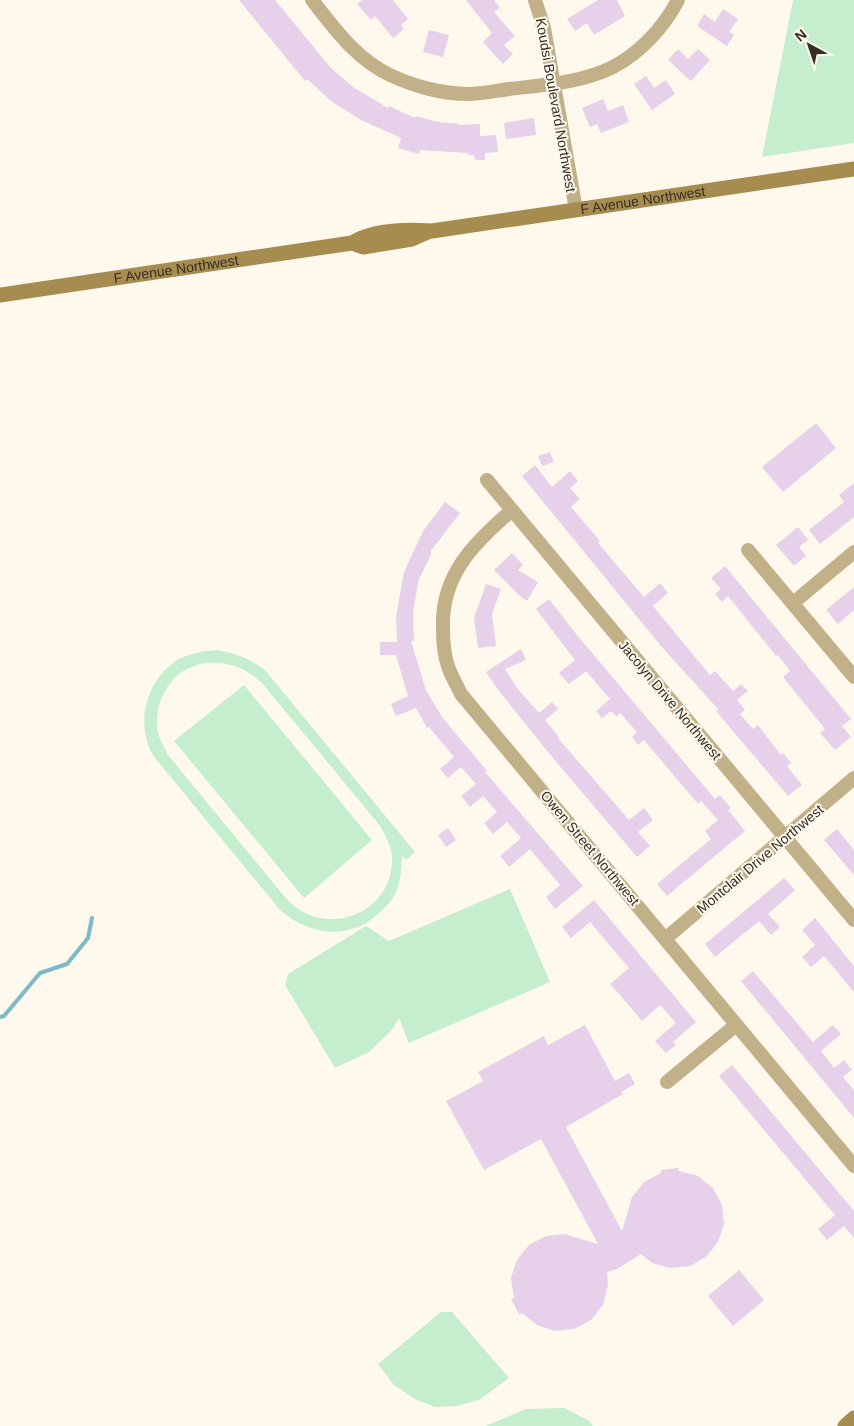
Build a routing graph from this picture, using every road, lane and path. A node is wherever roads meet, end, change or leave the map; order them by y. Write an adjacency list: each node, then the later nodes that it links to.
1 (312, 0): 4 (street)
2 (535, 0): 4 (street, Koudsi Boulevard Northwest)
3 (678, 0): 4 (street)
4 (553, 84): 6 (street, Koudsi Boulevard Northwest)
5 (854, 169): 6 (main road, F Avenue Northwest)
6 (576, 210): 7 (main road, F Avenue Northwest)
7 (0, 295)
8 (487, 480): 9 (street, Jacolyn Drive Northwest)
9 (512, 510): 15 (street, Jacolyn Drive Northwest); 17 (street, Owen Street Northwest)
10 (748, 550): 12 (street)
11 (854, 552): 12 (street)
12 (792, 603): 13 (street)
13 (854, 677)
14 (854, 778): 15 (street, Montclair Drive Northwest)
15 (785, 837): 16 (street, Jacolyn Drive Northwest); 17 (street, Montclair Drive Northwest)
16 (854, 920)
17 (665, 939): 18 (street, Owen Street Northwest)
18 (736, 1025): 19 (street); 20 (street, Owen Street Northwest)
19 (667, 1082)
20 (854, 1166)
21 (854, 1418): 22 (main road)
22 (844, 1426)

